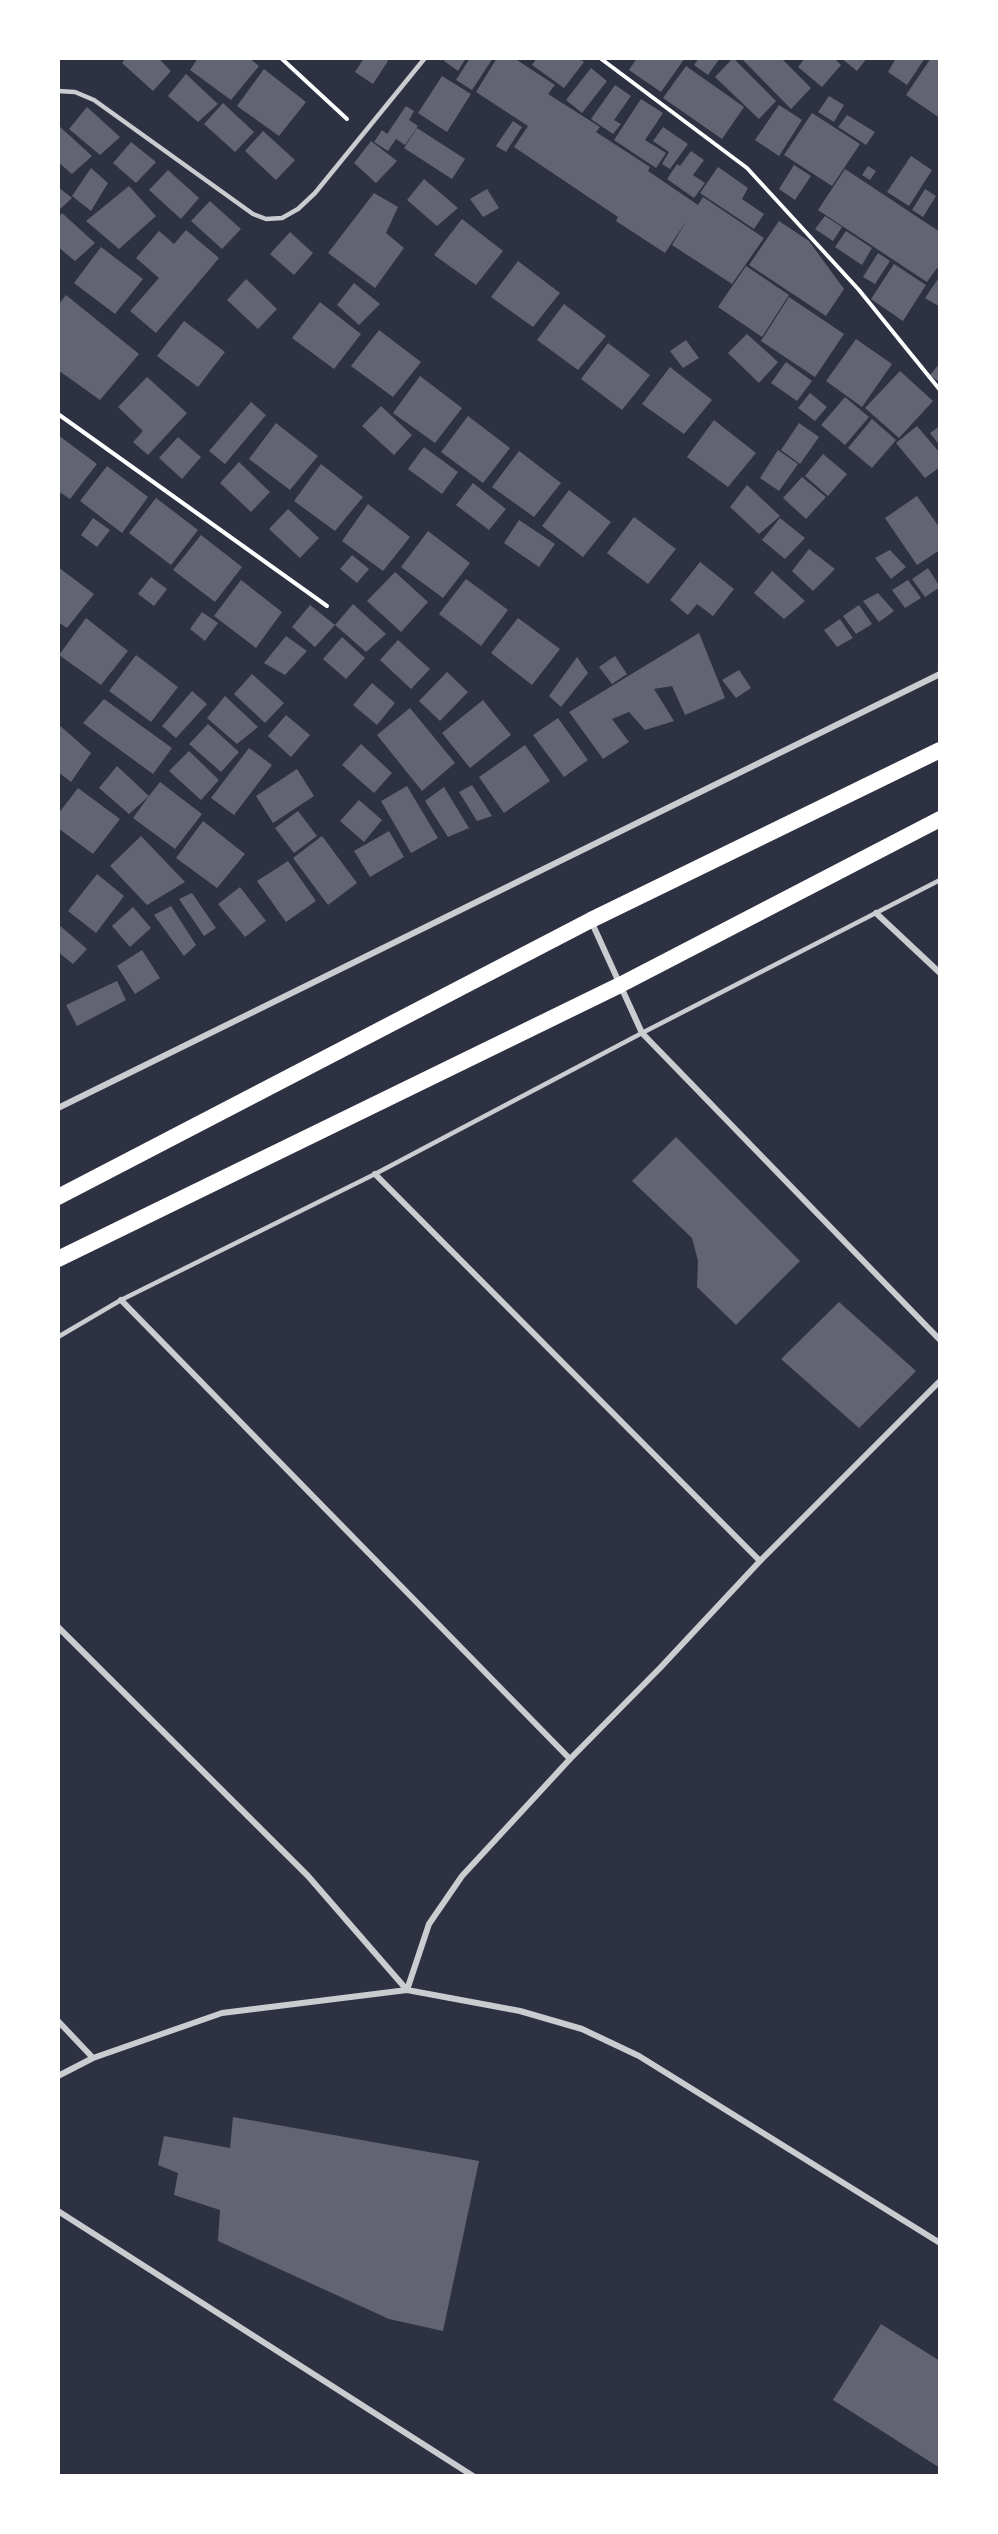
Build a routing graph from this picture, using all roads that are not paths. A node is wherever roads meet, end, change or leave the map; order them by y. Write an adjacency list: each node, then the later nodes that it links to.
1 (425, 58): 2 (lane)
2 (58, 92)
3 (939, 675): 12 (street)
4 (939, 750): 8 (highway)
5 (939, 819): 10 (highway)
6 (939, 880): 7 (lane)
7 (876, 913): 9 (street); 11 (lane)
8 (591, 920): 10 (street); 14 (highway)
9 (939, 973)
10 (620, 985): 11 (street); 15 (highway)
11 (642, 1033): 13 (lane); 18 (street)
12 (58, 1108)
13 (375, 1174): 16 (lane); 20 (street)
14 (58, 1197)
15 (58, 1259)
16 (121, 1300): 17 (lane); 22 (street)
17 (58, 1337)
18 (939, 1340)
19 (939, 1381): 20 (street)
20 (760, 1561): 22 (street)
21 (58, 1627): 23 (street)
22 (570, 1759): 23 (street)
23 (407, 1990): 25 (street); 28 (street)
24 (58, 2021): 25 (street)
25 (93, 2058): 26 (street)
26 (58, 2076)
27 (58, 2211): 29 (street)
28 (939, 2243)
29 (473, 2475)

